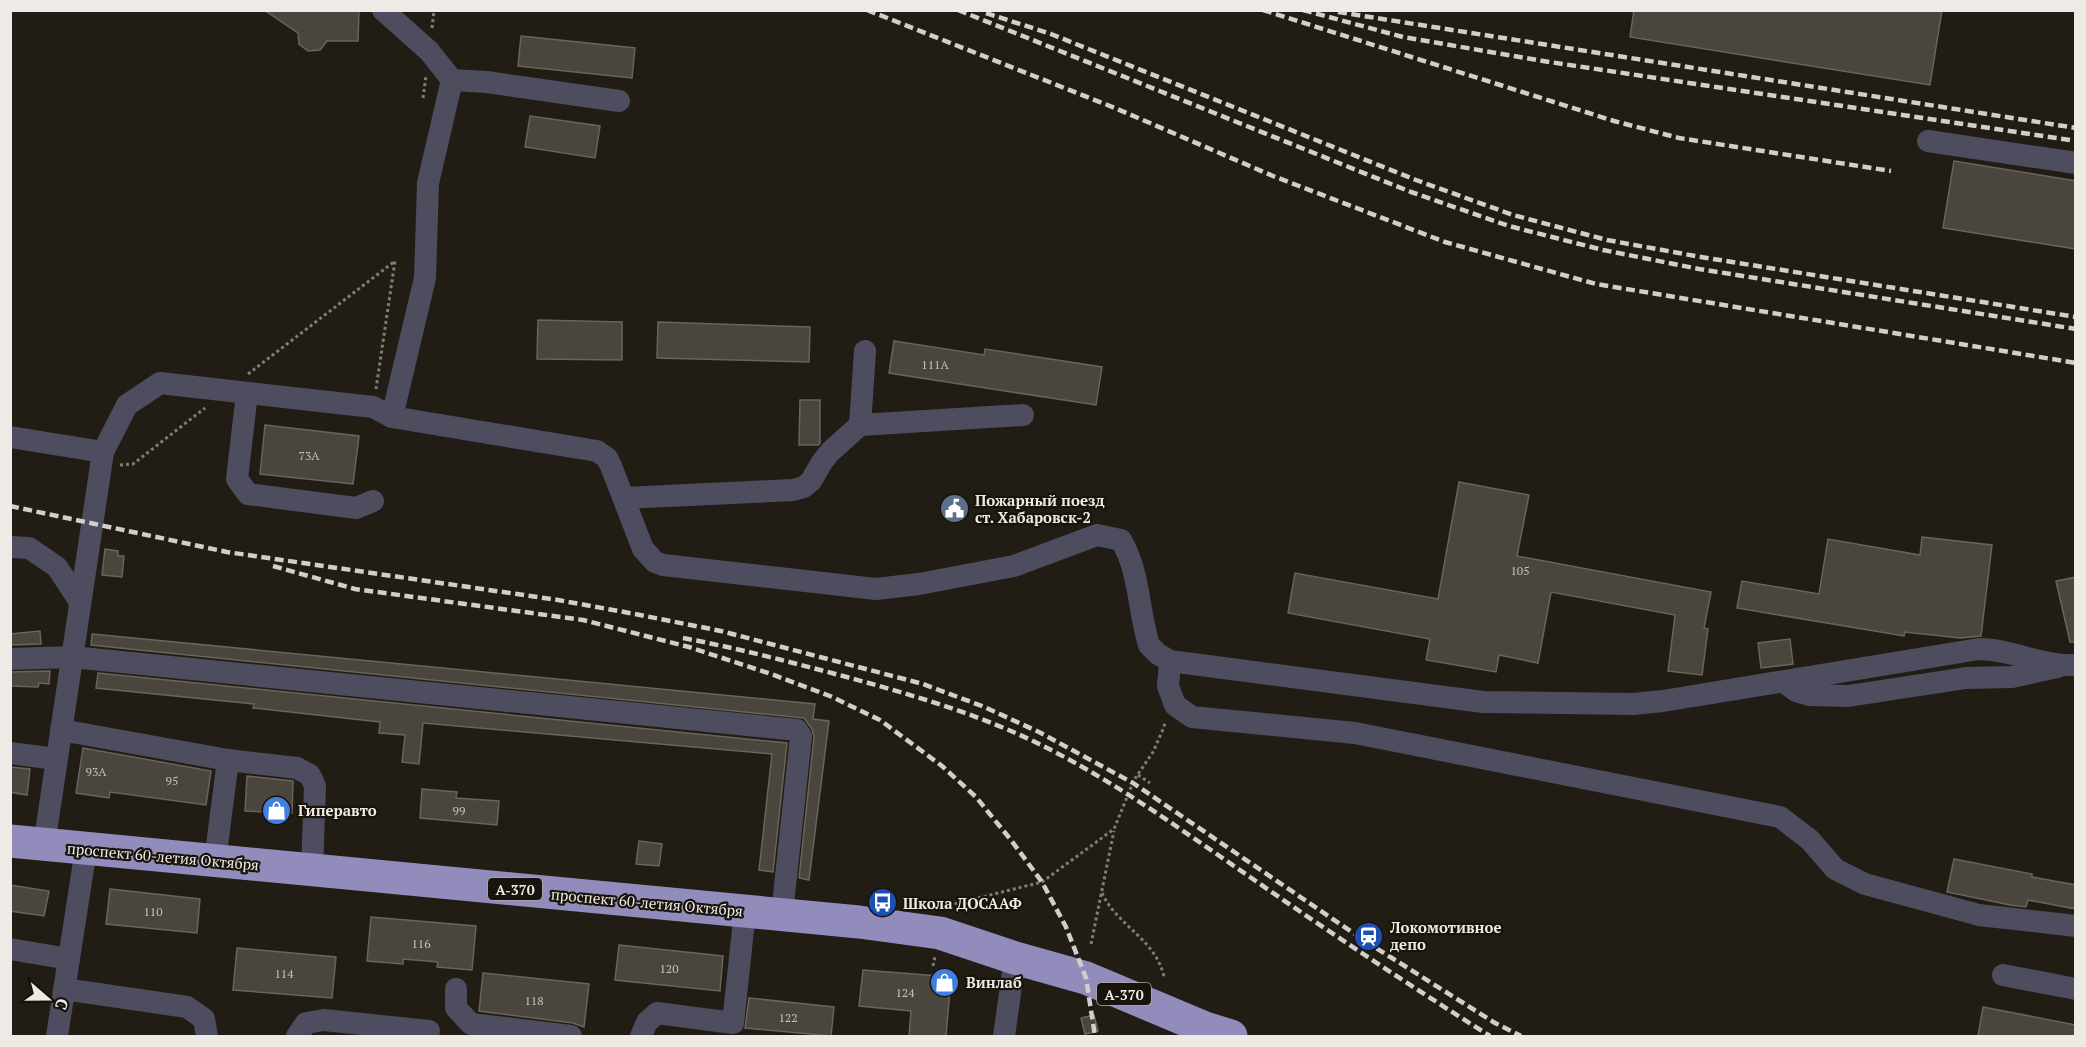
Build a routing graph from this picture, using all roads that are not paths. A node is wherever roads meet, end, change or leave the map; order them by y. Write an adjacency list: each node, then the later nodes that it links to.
1 (383, 10): 2 (street)
2 (452, 80): 3 (street); 8 (street)
3 (619, 102)
4 (1928, 141): 5 (street)
5 (2076, 164)
6 (865, 351): 10 (street)
7 (237, 392): 8 (street); 12 (street); 14 (street)
8 (383, 412): 13 (street)
9 (1023, 415): 10 (street)
10 (860, 425): 13 (street)
11 (10, 437): 12 (street)
12 (102, 460): 16 (street)
13 (625, 498): 19 (street)
14 (374, 501)
15 (10, 547): 16 (street)
16 (80, 602): 17 (street)
17 (72, 657): 18 (street); 21 (street); 31 (street)
18 (10, 659)
19 (1170, 661): 20 (street); 32 (street)
20 (2068, 666)
21 (61, 730): 23 (street); 24 (street)
22 (10, 753): 23 (street)
23 (56, 759): 26 (street)
24 (228, 760): 28 (street); 29 (street)
25 (10, 841): 26 (highway, проспект 60-летия Октября / А-370)
26 (44, 845): 27 (highway, проспект 60-летия Октября / А-370)
27 (86, 849): 28 (highway, проспект 60-летия Октября / А-370); 35 (street)
28 (215, 861): 29 (highway, проспект 60-летия Октября / А-370)
29 (312, 870): 30 (highway, проспект 60-летия Октября / А-370)
30 (745, 911): 31 (highway, проспект 60-летия Октября / А-370); 40 (street)
31 (782, 914): 34 (highway, проспект 60-летия Октября / А-370)
32 (2076, 926)
33 (10, 949): 35 (street)
34 (1015, 958): 47 (street); 48 (highway, проспект 60-летия Октября / А-370)
35 (69, 959): 37 (street)
36 (2003, 975): 39 (street)
37 (64, 989): 42 (street); 43 (street)
38 (456, 989): 45 (street)
39 (2076, 989)
40 (733, 1030): 46 (street)
41 (429, 1031): 44 (street)
42 (57, 1036)
43 (207, 1036)
44 (297, 1036)
45 (571, 1036)
46 (641, 1036)
47 (1004, 1036)
48 (1231, 1036)

